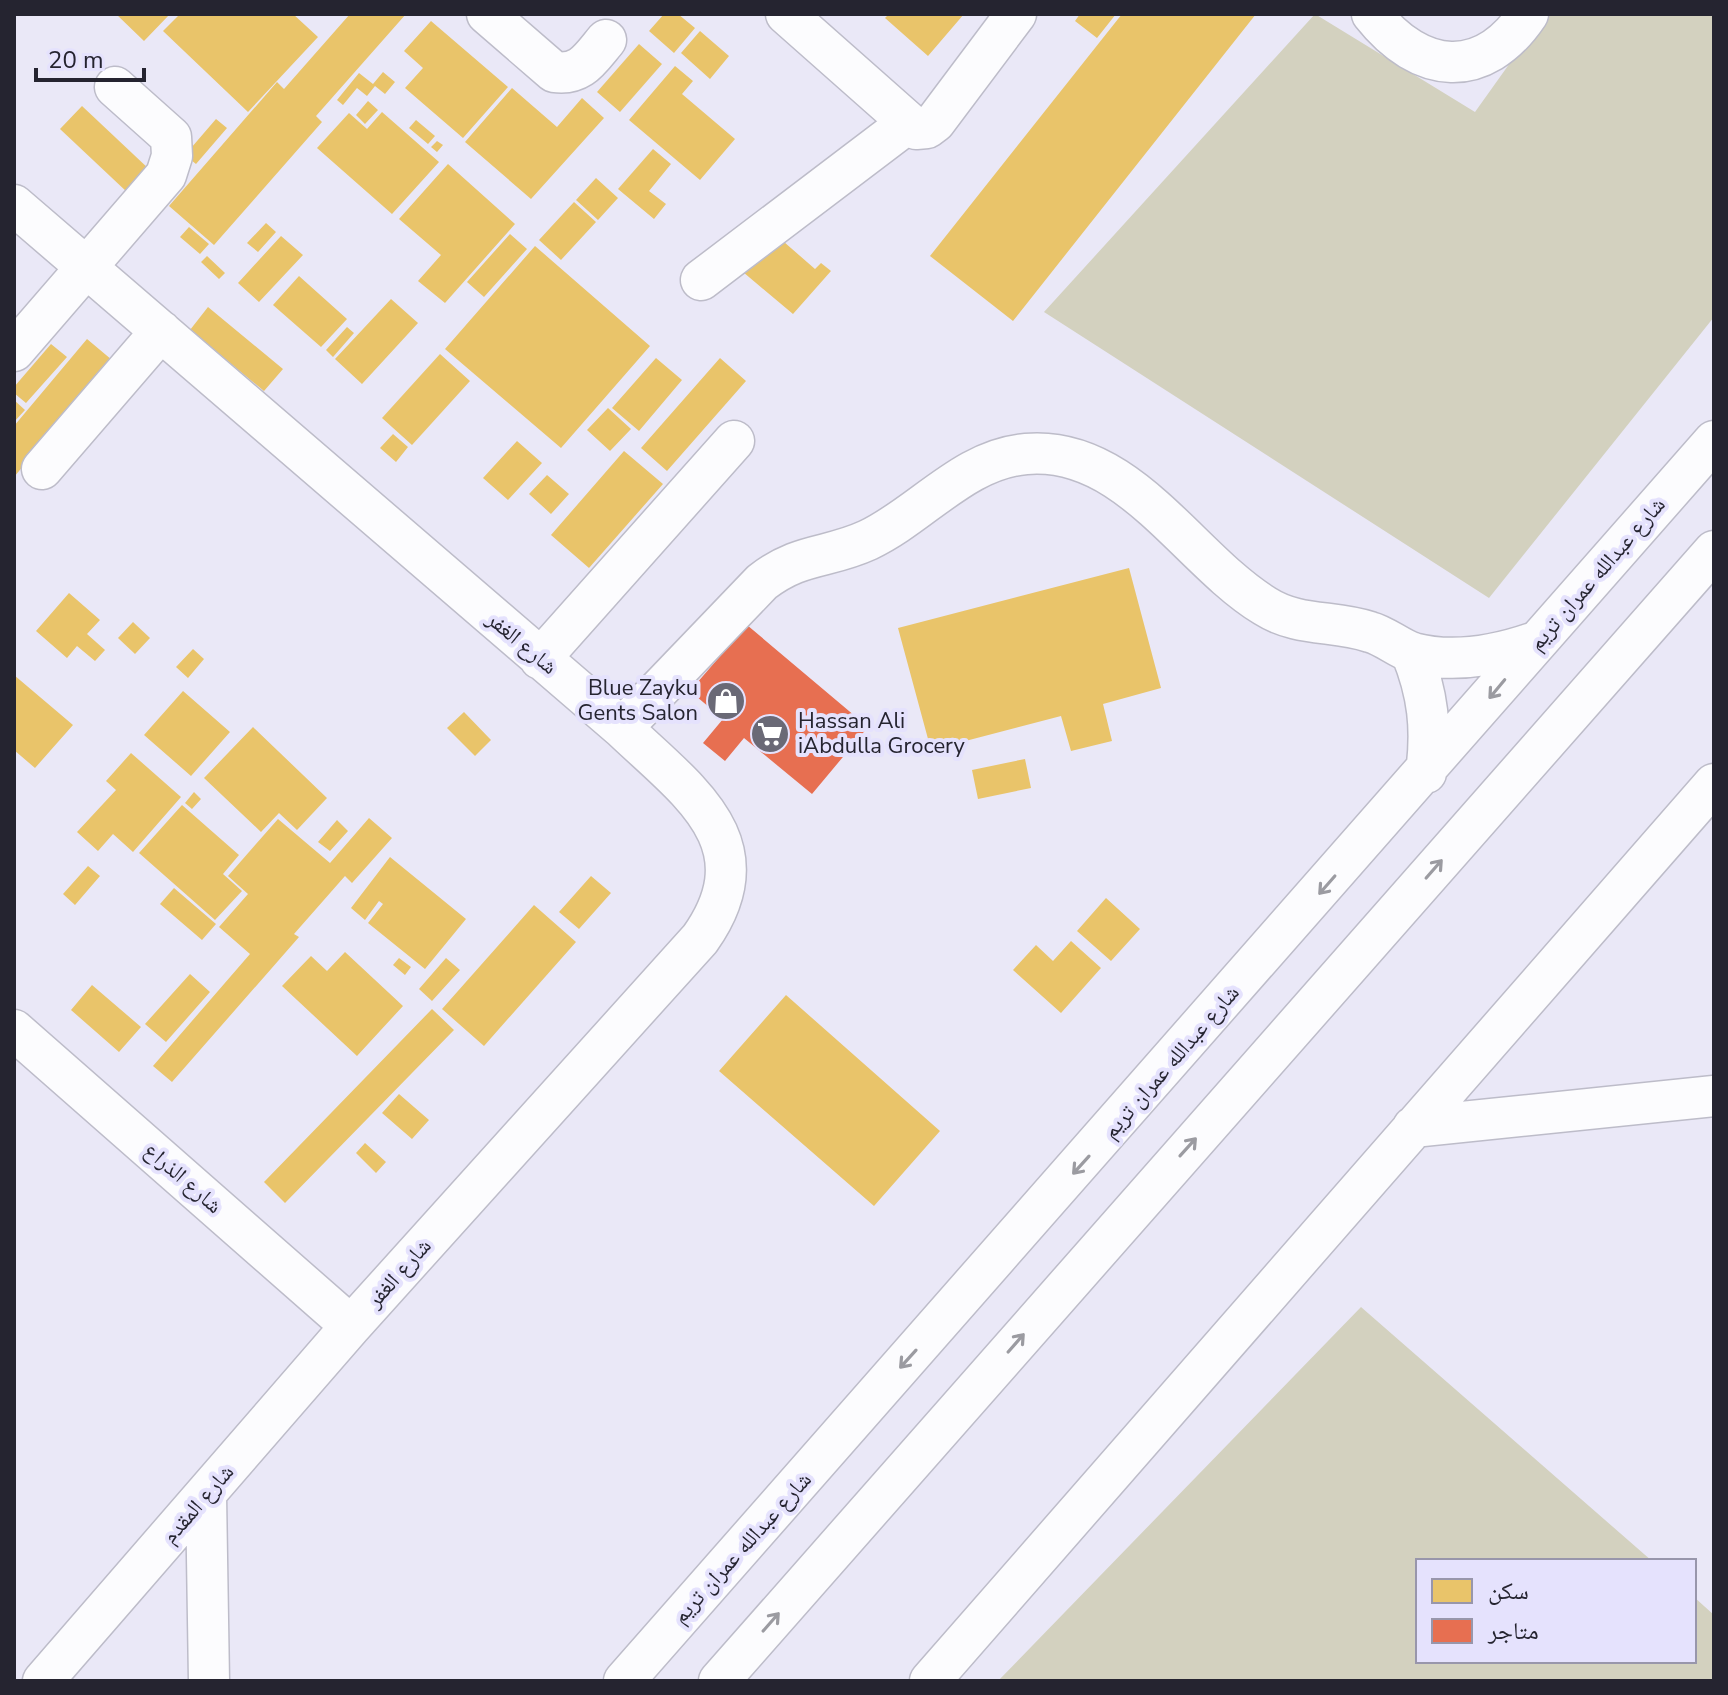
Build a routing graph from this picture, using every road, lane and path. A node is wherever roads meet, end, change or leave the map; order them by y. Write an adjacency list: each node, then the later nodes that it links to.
1 (487, 14): 6 (street)
2 (786, 14): 8 (street)
3 (1016, 14): 8 (street)
4 (1372, 14): 5 (street)
5 (1528, 14)
6 (606, 40)
7 (115, 87): 10 (street)
8 (908, 123): 11 (street)
9 (14, 205): 10 (street, شارع الغفر)
10 (86, 267): 12 (street, شارع الغفر); 13 (street)
11 (701, 280)
12 (161, 331): 16 (street); 20 (street, شارع الغفر)
13 (14, 351)
14 (734, 441): 20 (street)
15 (1714, 441): 18 (street, شارع عبدالله عمران تريم)
16 (42, 469)
17 (1714, 551): 32 (street, one-way to 17)
18 (1538, 641): 19 (street); 22 (street, شارع عبدالله عمران تريم, one-way to 22)
19 (1411, 652): 21 (street); 22 (street)
20 (540, 659): 21 (street, شارع الغفر)
21 (622, 728): 27 (street, شارع الغفر)
22 (1426, 773): 31 (street, شارع عبدالله عمران تريم, one-way to 31)
23 (1714, 784): 26 (street)
24 (14, 1030): 27 (street, شارع الذراع)
25 (1714, 1096): 26 (street)
26 (1413, 1127): 33 (street)
27 (351, 1326): 28 (street, شارع المقدم)
28 (206, 1495): 29 (street, شارع المقدم); 30 (street)
29 (43, 1681)
30 (209, 1681)
31 (624, 1681)
32 (719, 1681)
33 (930, 1681)

